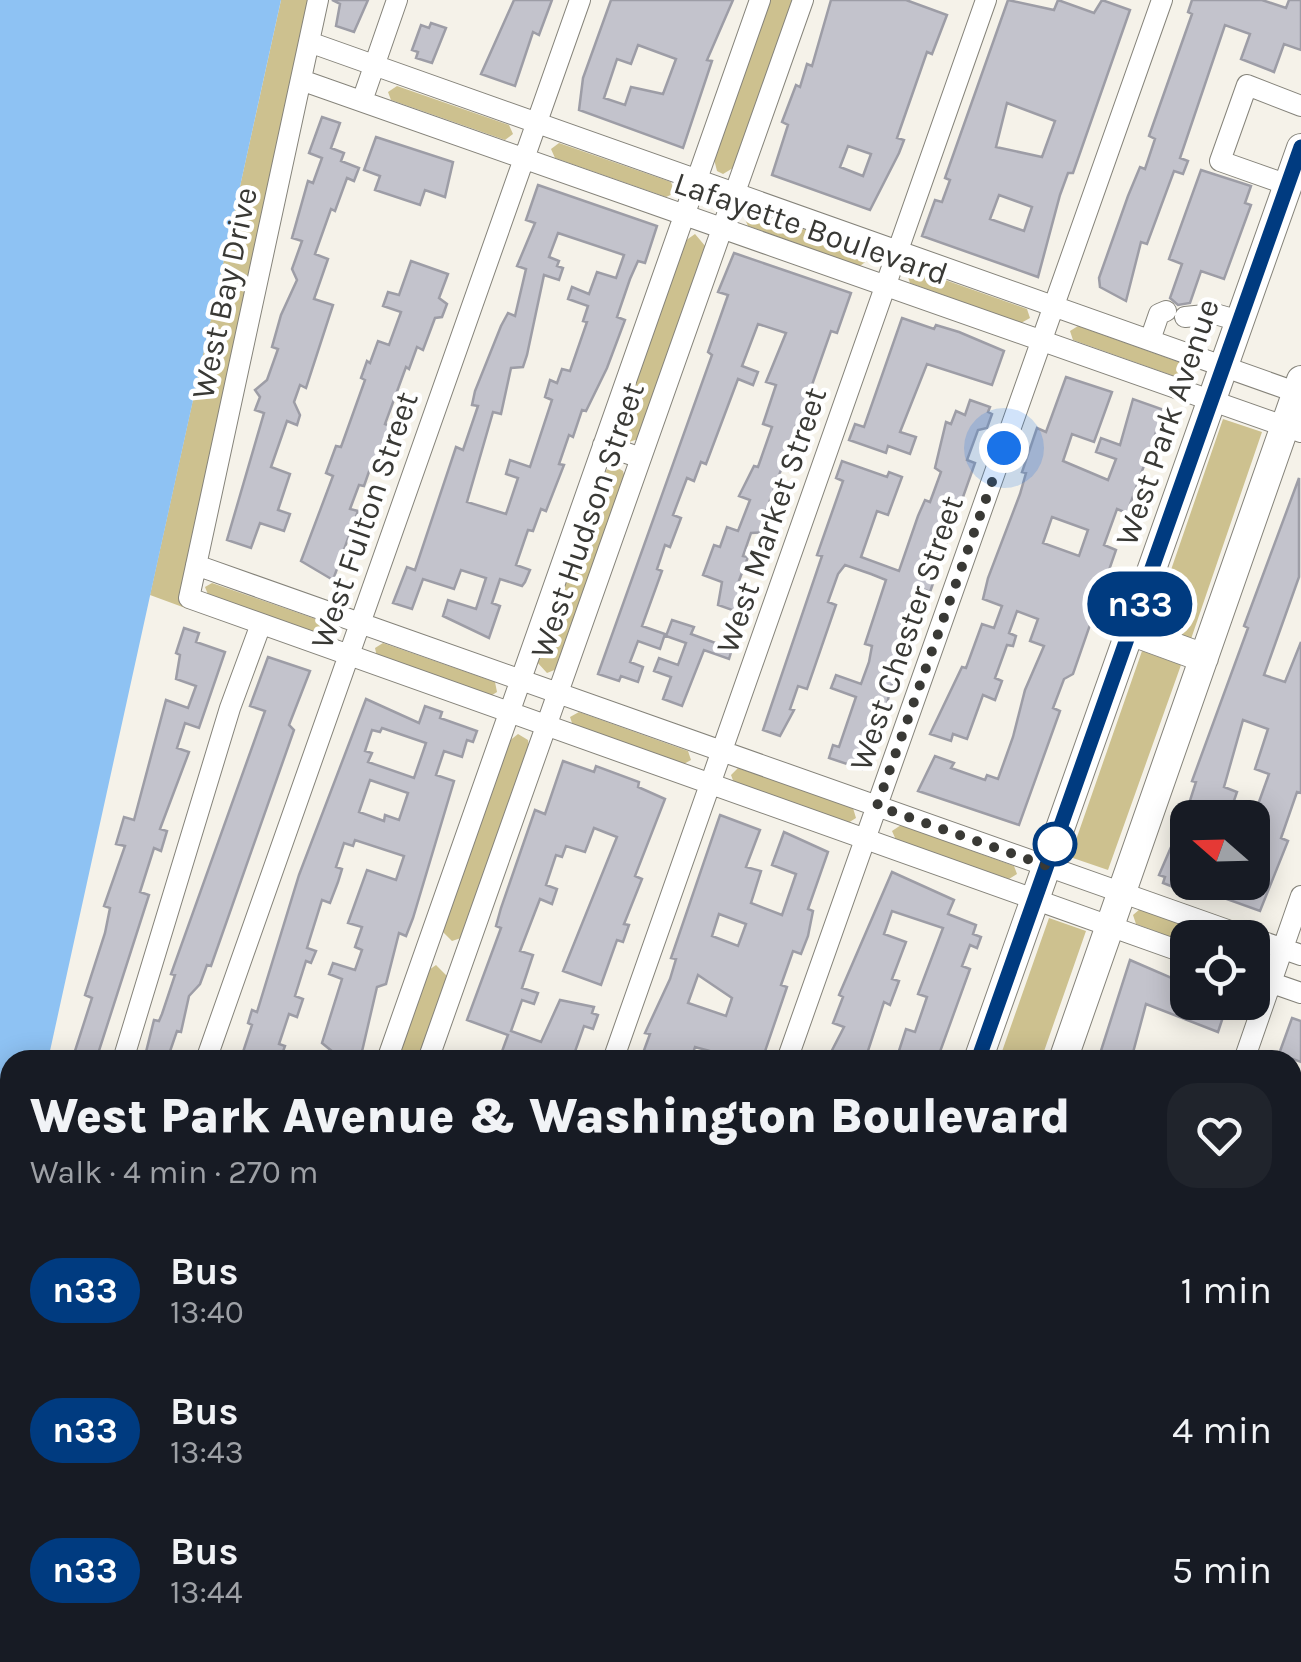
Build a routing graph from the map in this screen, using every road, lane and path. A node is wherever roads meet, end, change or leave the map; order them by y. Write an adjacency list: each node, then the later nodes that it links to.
1 (318, 0): 8 (street, West Bay Drive)
2 (397, 0): 9 (street)
3 (580, 0): 13 (street, West Fulton Street)
4 (760, 0): 16 (street, West Hudson Street)
5 (803, 0): 18 (street, West Hudson Street)
6 (986, 0): 21 (street, West Market Street)
7 (1162, 0): 23 (street, West Chester Street)
8 (309, 42): 9 (street, Lafayette Boulevard); 10 (street, West Bay Drive)
9 (374, 65): 11 (street); 13 (street, Lafayette Boulevard)
10 (301, 80): 11 (street, Lafayette Boulevard); 33 (street, West Bay Drive)
11 (362, 101): 15 (street, Lafayette Boulevard)
12 (1301, 106): 17 (street)
13 (536, 122): 15 (street, West Fulton Street); 16 (street, Lafayette Boulevard)
14 (1301, 148): 17 (highway, West Park Avenue)
15 (524, 158): 19 (street, Lafayette Boulevard); 34 (street, West Fulton Street)
16 (697, 180): 18 (street, Lafayette Boulevard); 19 (street, West Hudson Street)
17 (1288, 186): 24 (highway, West Park Avenue)
18 (734, 193): 20 (street, West Hudson Street); 21 (street, Lafayette Boulevard)
19 (684, 215): 20 (street, Lafayette Boulevard); 31 (street, West Hudson Street)
20 (722, 228): 22 (street, Lafayette Boulevard); 32 (street, West Hudson Street)
21 (898, 251): 22 (street, West Market Street); 23 (street, Lafayette Boulevard)
22 (886, 286): 25 (street, Lafayette Boulevard); 43 (street, West Market Street)
23 (1054, 306): 25 (street, West Chester Street); 26 (street, Lafayette Boulevard)
24 (1240, 321): 26 (street); 27 (highway, West Park Avenue)
25 (1042, 340): 29 (street, Lafayette Boulevard); 45 (street, West Chester Street)
26 (1150, 340): 27 (street, Lafayette Boulevard)
27 (1224, 366): 28 (street, Lafayette Boulevard); 29 (highway, West Park Avenue)
28 (1300, 389): 30 (highway)
29 (1212, 400): 30 (street, Lafayette Boulevard); 36 (highway, West Park Avenue)
30 (1293, 429): 38 (highway)
31 (604, 445): 32 (street); 39 (street, West Hudson Street)
32 (641, 458): 40 (street, West Hudson Street)
33 (196, 565): 34 (street); 35 (street, West Bay Drive)
34 (360, 623): 37 (street, West Fulton Street); 39 (street)
35 (261, 624): 37 (street); 61 (street)
36 (1130, 631): 38 (highway); 47 (highway, West Park Avenue)
37 (348, 655): 41 (street); 62 (street, West Fulton Street)
38 (1204, 658): 48 (highway)
39 (520, 680): 40 (street); 41 (street, West Hudson Street)
40 (558, 693): 42 (street, West Hudson Street); 43 (street)
41 (509, 712): 42 (street); 53 (street, West Hudson Street)
42 (546, 726): 44 (street); 56 (street, West Hudson Street)
43 (722, 751): 44 (street, West Market Street); 45 (street)
44 (710, 784): 46 (street); 65 (street, West Market Street)
45 (877, 806): 46 (street, West Chester Street); 47 (street)
46 (865, 840): 50 (street); 66 (street, West Chester Street)
47 (1047, 866): 48 (street); 50 (highway, West Park Avenue)
48 (1122, 892): 51 (street); 52 (highway)
49 (1301, 896): 55 (street)
50 (1035, 900): 52 (street); 67 (highway, West Park Avenue)
51 (1201, 920)
52 (1110, 927): 54 (street); 68 (highway)
53 (428, 944): 56 (street); 63 (street, West Hudson Street)
54 (1170, 948)
55 (1292, 952): 57 (street)
56 (464, 958): 64 (street, West Hudson Street)
57 (1270, 973)
58 (1270, 983): 59 (street)
59 (1301, 993)
60 (1253, 1020): 69 (street)
61 (126, 1050)
62 (210, 1050)
63 (391, 1050)
64 (432, 1050)
65 (617, 1050)
66 (792, 1050)
67 (982, 1050)
68 (1067, 1050)
69 (1246, 1050)

